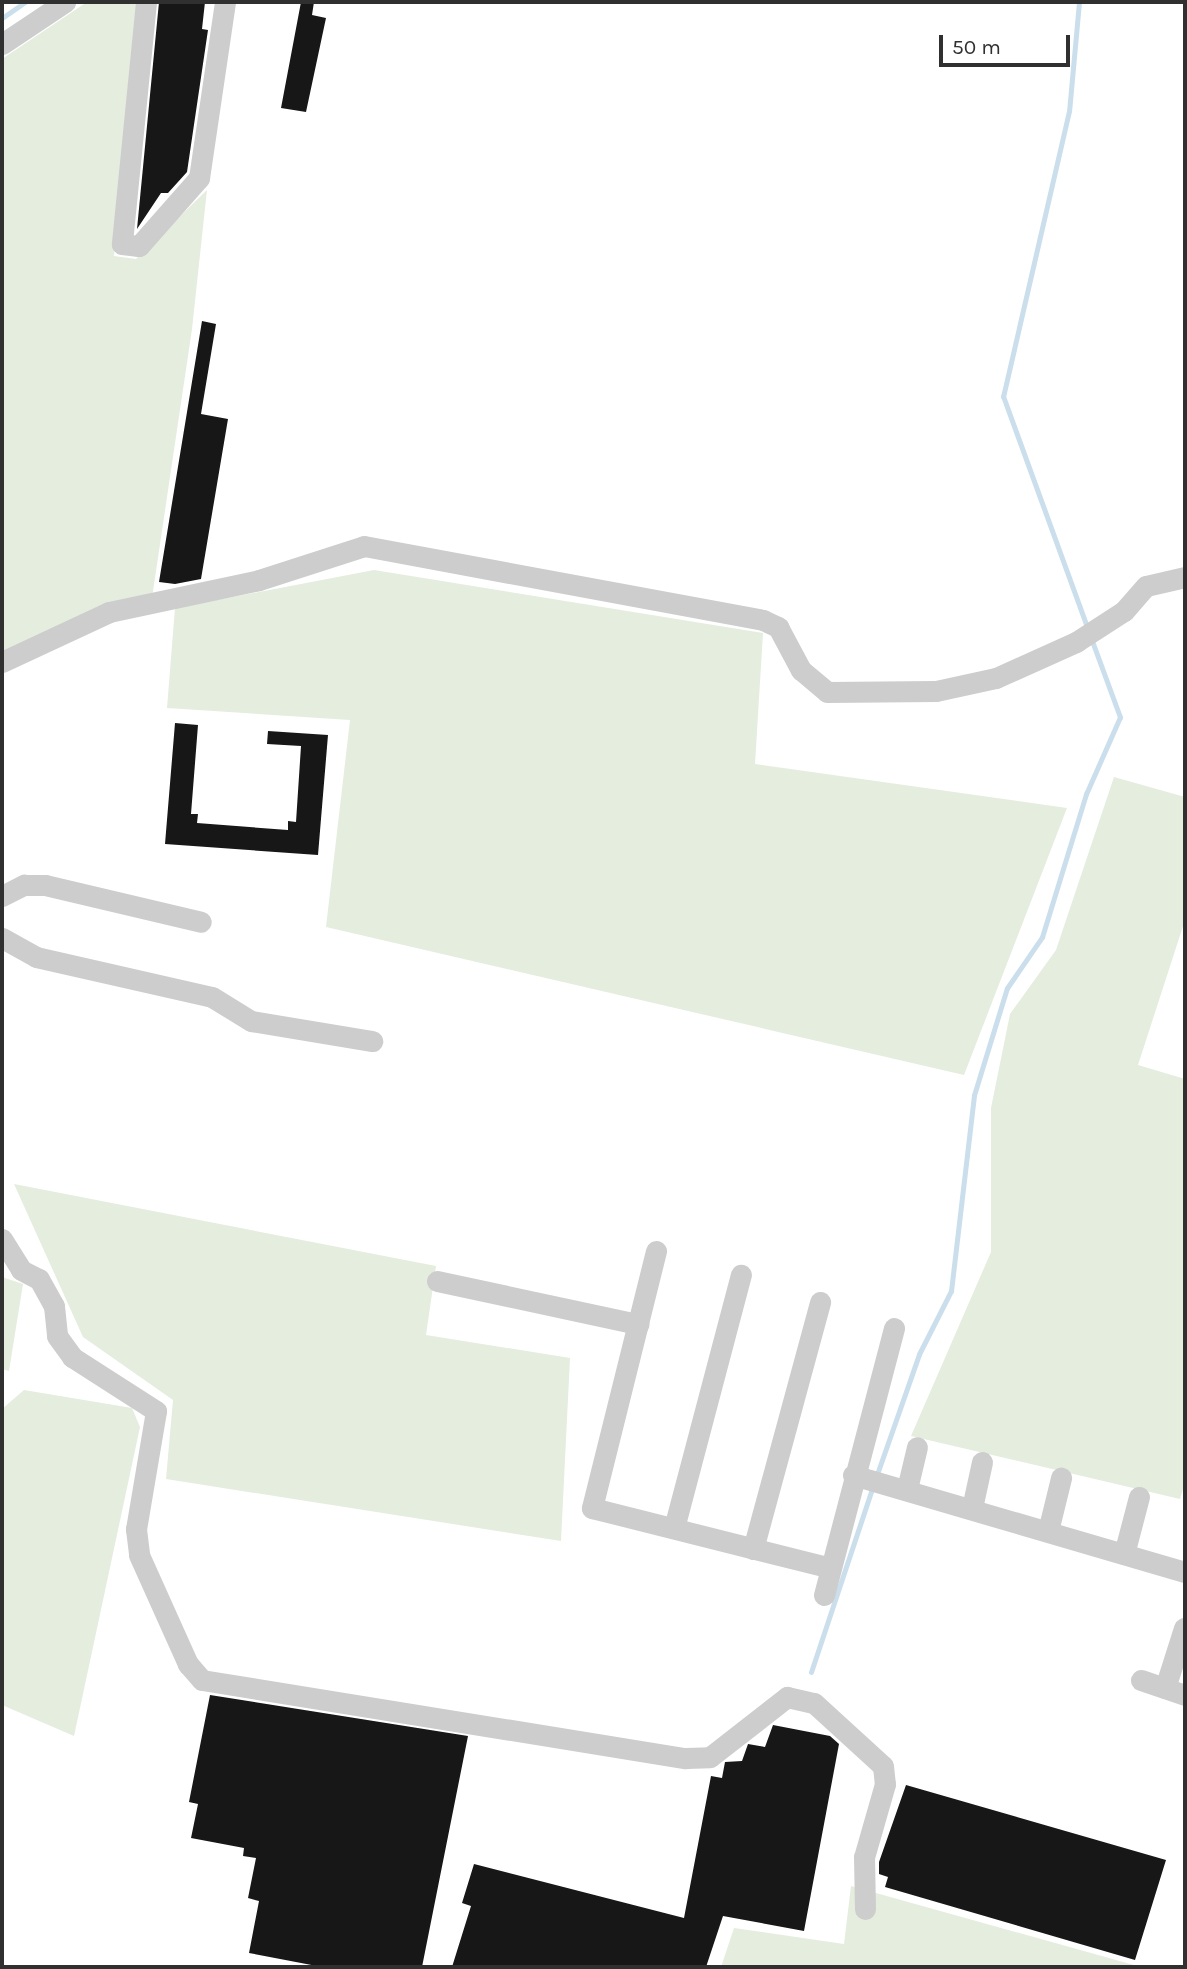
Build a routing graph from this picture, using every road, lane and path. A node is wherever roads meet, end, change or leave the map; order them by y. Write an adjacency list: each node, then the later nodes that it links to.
1 (65, 2): 4 (street)
2 (146, 2): 3 (street)
3 (225, 2)
4 (2, 44)
5 (1185, 577): 6 (street)
6 (2, 662)
7 (2, 896): 8 (street)
8 (201, 922)
9 (2, 938): 10 (street)
10 (372, 1041)
11 (2, 1240): 35 (street)
12 (656, 1251): 16 (street)
13 (741, 1275): 25 (street)
14 (437, 1281): 16 (street)
15 (820, 1302): 27 (street)
16 (638, 1324): 25 (street)
17 (894, 1328): 20 (street)
18 (916, 1447): 22 (street)
19 (982, 1462): 24 (street)
20 (853, 1475): 22 (street); 29 (street)
21 (1061, 1478): 26 (street)
22 (907, 1489): 24 (street)
23 (1139, 1497): 28 (street)
24 (972, 1508): 26 (street)
25 (674, 1528): 27 (street)
26 (1048, 1531): 28 (street)
27 (753, 1549): 29 (street)
28 (1124, 1554): 30 (street)
29 (830, 1568): 31 (street)
30 (1185, 1572)
31 (824, 1595)
32 (1184, 1628): 34 (street)
33 (1141, 1680): 34 (street)
34 (1175, 1692)
35 (865, 1909)

